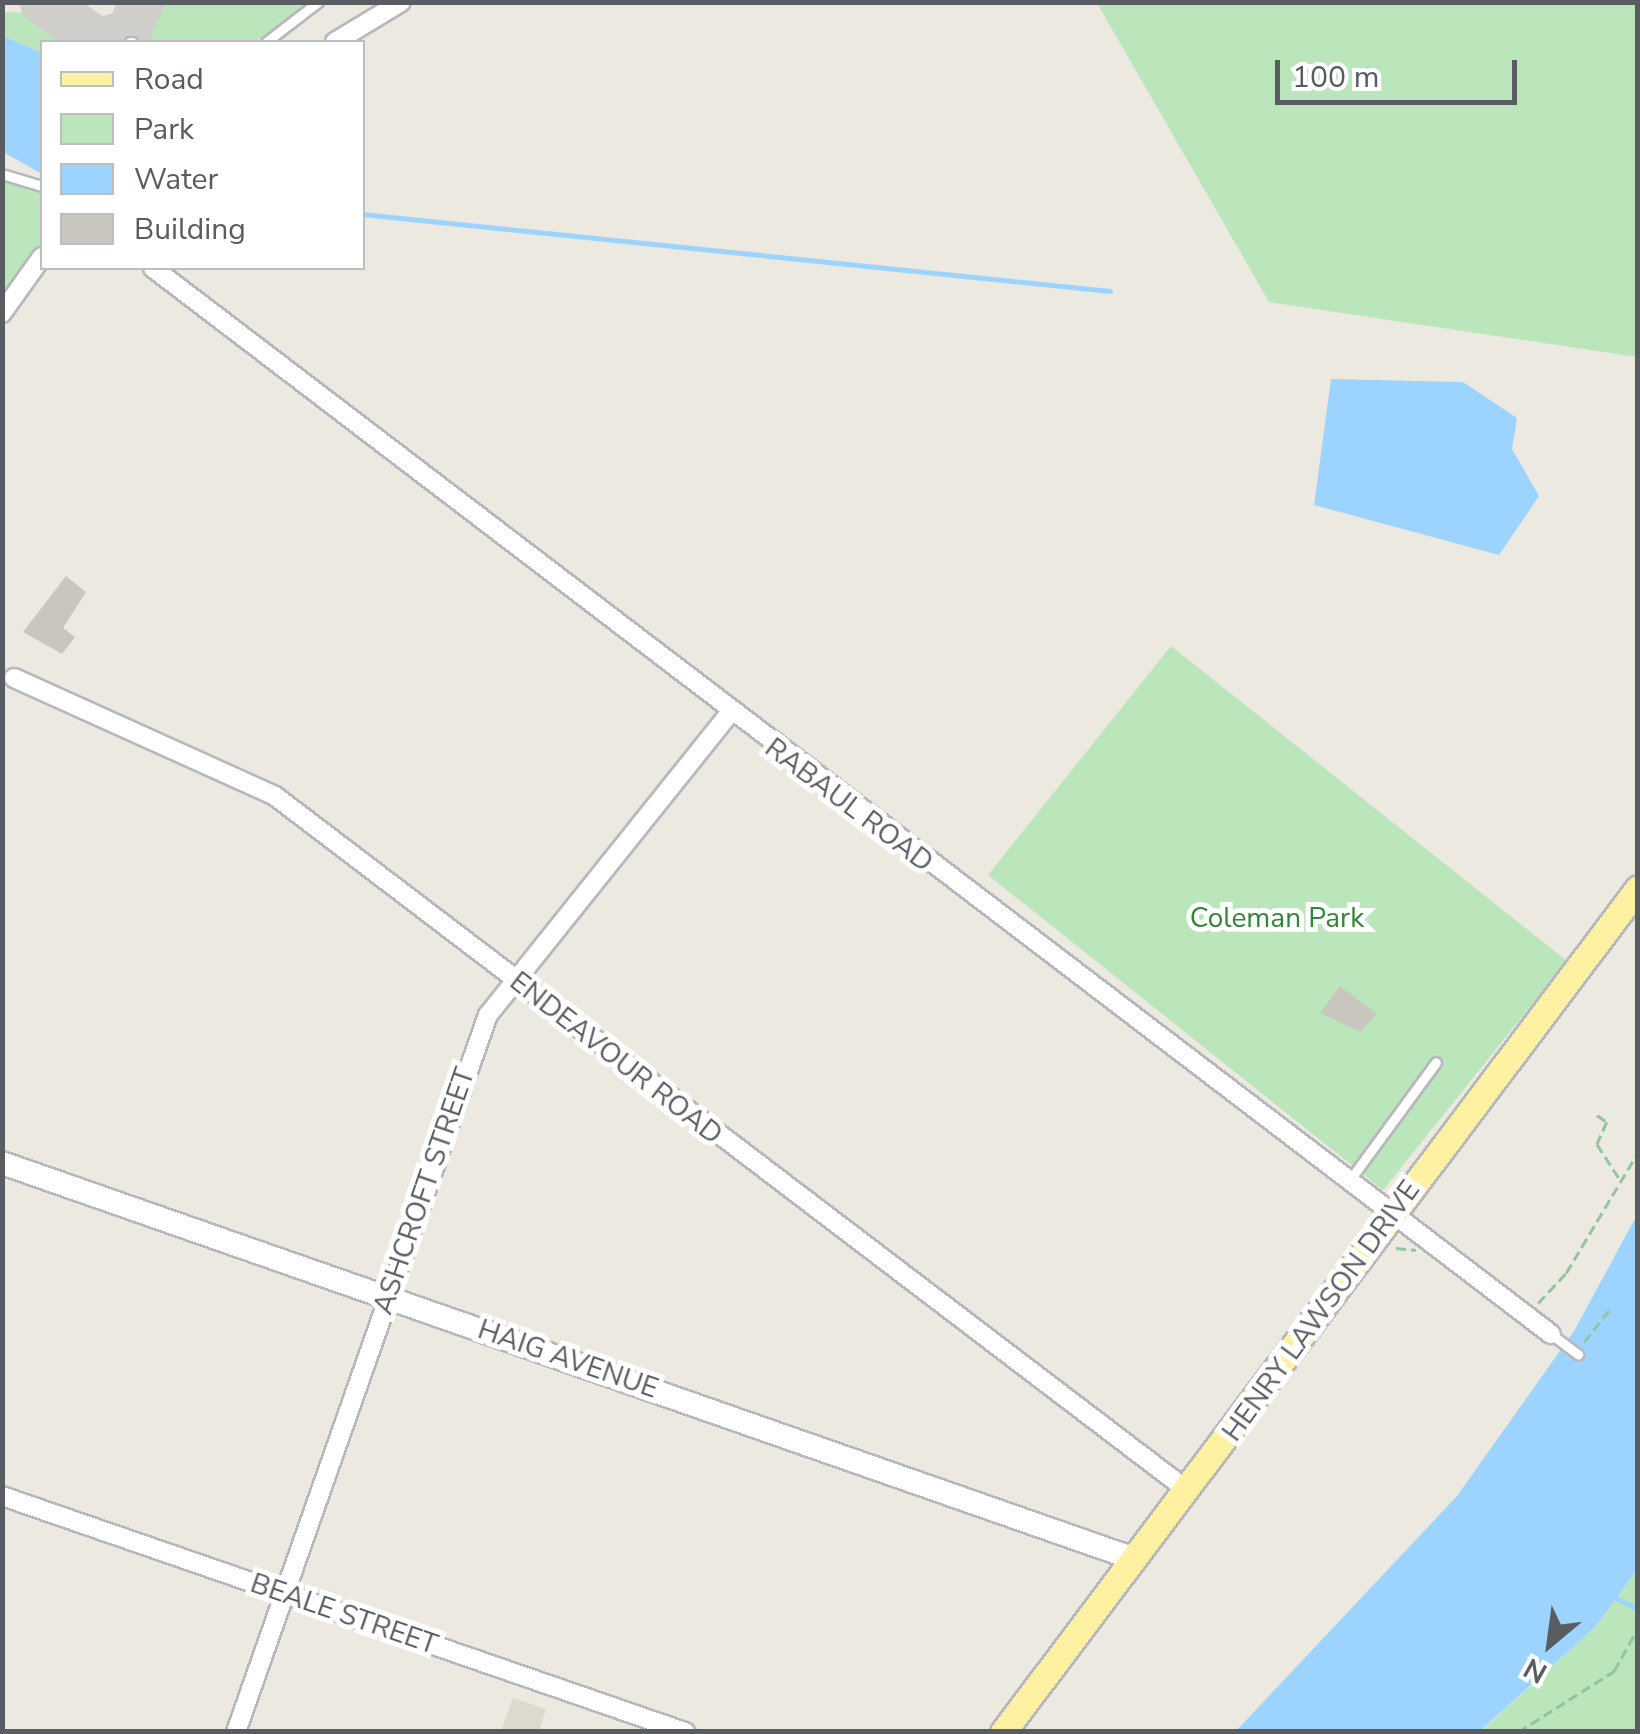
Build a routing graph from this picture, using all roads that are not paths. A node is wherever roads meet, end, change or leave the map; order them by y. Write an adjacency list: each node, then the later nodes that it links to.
1 (318, 2): 3 (lane)
2 (400, 2): 4 (street)
3 (269, 40)
4 (337, 40)
5 (2, 174): 6 (lane)
6 (40, 185)
7 (40, 259): 9 (street)
8 (156, 270): 11 (street, RABAUL ROAD)
9 (2, 313)
10 (14, 678): 13 (street, ENDEAVOUR ROAD)
11 (729, 714): 13 (street, ASHCROFT STREET); 16 (street, RABAUL ROAD)
12 (1638, 888): 17 (main road, HENRY LAWSON DRIVE)
13 (513, 979): 18 (street, ASHCROFT STREET); 21 (street, ENDEAVOUR ROAD)
14 (1436, 1062): 16 (lane)
15 (2, 1163): 18 (main road, HAIG AVENUE)
16 (1348, 1182): 17 (street, RABAUL ROAD)
17 (1391, 1215): 19 (street, RABAUL ROAD); 21 (main road, HENRY LAWSON DRIVE)
18 (388, 1297): 23 (main road, HAIG AVENUE); 24 (street, ASHCROFT STREET)
19 (1551, 1334): 20 (lane)
20 (1578, 1354)
21 (1187, 1490): 23 (main road, HENRY LAWSON DRIVE)
22 (2, 1496): 24 (street, BEALE STREET)
23 (1132, 1558): 27 (main road, HENRY LAWSON DRIVE)
24 (285, 1594): 25 (street, ASHCROFT STREET); 26 (street, BEALE STREET)
25 (236, 1732)
26 (685, 1732)
27 (1003, 1732)

